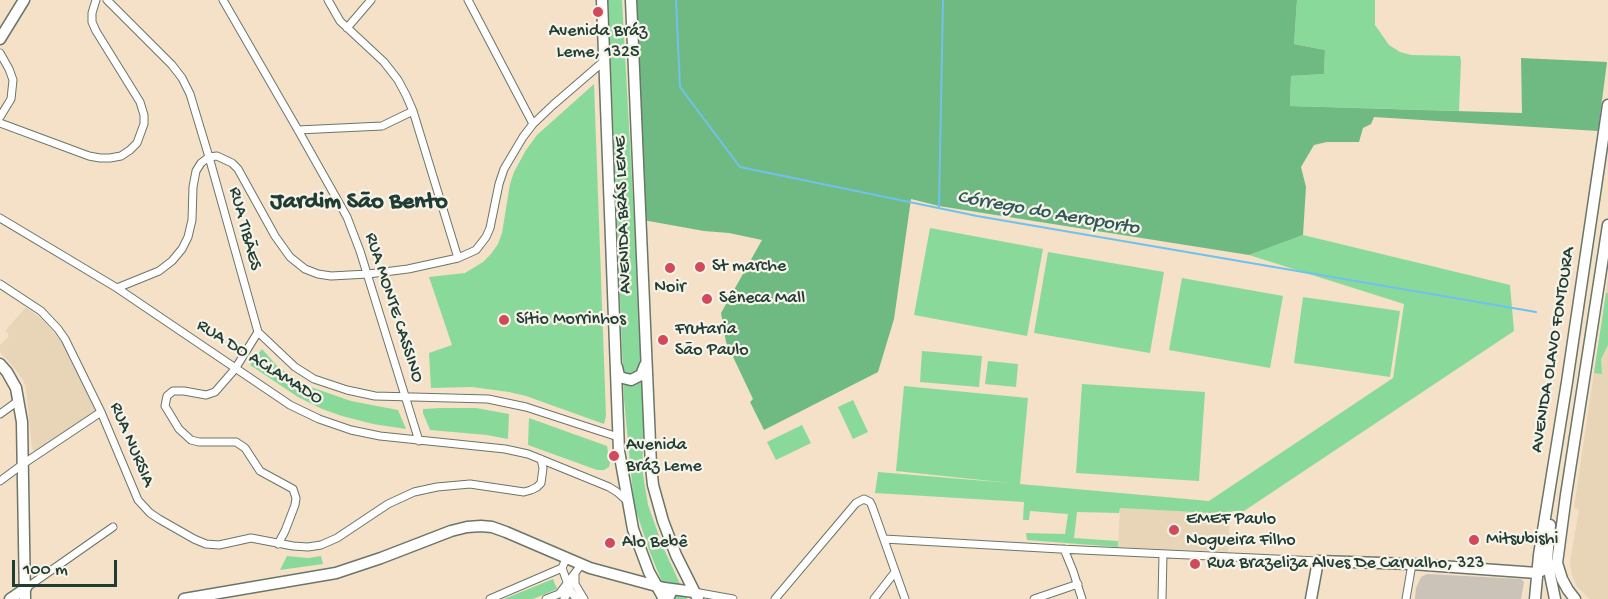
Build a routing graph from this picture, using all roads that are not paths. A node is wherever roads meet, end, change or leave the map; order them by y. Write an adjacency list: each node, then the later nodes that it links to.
1 (24, 0): 11 (main road)
2 (96, 0): 17 (street)
3 (107, 0): 20 (street, RUA TIBÃES)
4 (221, 0): 19 (street, RUA MONTE CASSINO)
5 (328, 0): 10 (street)
6 (370, 0): 10 (street)
7 (468, 0): 18 (street)
8 (602, 0): 13 (main road, AVENIDA BRÁS LEME)
9 (631, 0): 33 (main road, AVENIDA BRÁS LEME)
10 (347, 28): 15 (street)
11 (0, 39)
12 (0, 53): 16 (street)
13 (604, 61): 18 (street); 34 (main road, AVENIDA BRÁS LEME)
14 (1608, 105): 23 (main road, AVENIDA OLAVO FONTOURA)
15 (413, 111): 19 (street); 25 (street)
16 (0, 117)
17 (0, 123)
18 (533, 124): 25 (street)
19 (298, 130): 27 (street, RUA MONTE CASSINO)
20 (209, 157): 27 (street); 29 (street); 30 (street, RUA TIBÃES)
21 (0, 218): 29 (street, RUA DO ACLAMADO)
22 (1608, 225): 24 (main road, AVENIDA OLAVO FONTOURA)
23 (1587, 245): 24 (main road); 26 (main road, AVENIDA OLAVO FONTOURA)
24 (1605, 247): 31 (main road, AVENIDA OLAVO FONTOURA)
25 (458, 258): 27 (street)
26 (1584, 263): 31 (main road); 36 (main road, AVENIDA OLAVO FONTOURA)
27 (368, 274): 38 (street, RUA MONTE CASSINO)
28 (0, 284): 40 (street, RUA NURSIA)
29 (117, 288): 35 (street, RUA DO ACLAMADO)
30 (258, 332): 35 (street); 38 (street)
31 (1589, 348): 37 (main road, AVENIDA OLAVO FONTOURA)
32 (0, 363): 39 (main road)
33 (646, 363): 34 (main road); 66 (main road, AVENIDA BRÁS LEME)
34 (615, 364): 42 (main road, AVENIDA BRÁS LEME)
35 (235, 369): 43 (street, RUA DO ACLAMADO); 51 (street)
36 (1567, 382): 37 (main road); 46 (main road, AVENIDA OLAVO FONTOURA)
37 (1583, 385): 57 (main road, AVENIDA OLAVO FONTOURA)
38 (406, 397): 42 (street); 43 (street, RUA MONTE CASSINO)
39 (18, 401): 41 (street); 45 (main road)
40 (101, 412): 45 (street); 51 (street, RUA NURSIA)
41 (0, 414)
42 (618, 437): 48 (main road, AVENIDA BRÁS LEME)
43 (419, 441): 44 (street, RUA DO ACLAMADO)
44 (541, 459): 48 (street, RUA DO ACLAMADO); 51 (street, RUA NURSIA)
45 (23, 464): 47 (street); 64 (main road)
46 (1552, 472): 57 (main road); 60 (main road, AVENIDA OLAVO FONTOURA)
47 (0, 481)
48 (627, 502): 63 (main road, AVENIDA BRÁS LEME)
49 (113, 527): 64 (street)
50 (884, 539): 52 (street); 59 (street); 76 (street)
51 (278, 544)
52 (1064, 549): 53 (street); 61 (street)
53 (1163, 554): 54 (street); 81 (street)
54 (1318, 561): 56 (main road); 82 (main road)
55 (564, 564): 58 (main road); 62 (street); 69 (main road); 70 (street)
56 (1412, 564): 60 (main road); 83 (street)
57 (1553, 565): 60 (main road); 67 (main road)
58 (578, 570): 62 (street); 63 (main road); 74 (street)
59 (895, 572): 77 (street); 78 (street)
60 (1537, 573): 67 (main road); 84 (main road, AVENIDA OLAVO FONTOURA)
61 (1078, 584): 79 (street); 80 (street)
62 (568, 586): 71 (street); 72 (street); 73 (street)
63 (656, 586): 65 (main road)
64 (25, 594): 68 (main road)
65 (668, 596): 66 (main road)
66 (696, 596): 75 (street)
67 (1563, 596)
68 (10, 599)
69 (184, 599)
70 (490, 599)
71 (546, 599)
72 (564, 599)
73 (576, 599)
74 (584, 599)
75 (732, 599)
76 (775, 599)
77 (874, 599)
78 (905, 599)
79 (1034, 599)
80 (1082, 599)
81 (1162, 599)
82 (1311, 599)
83 (1406, 599)
84 (1535, 599)

